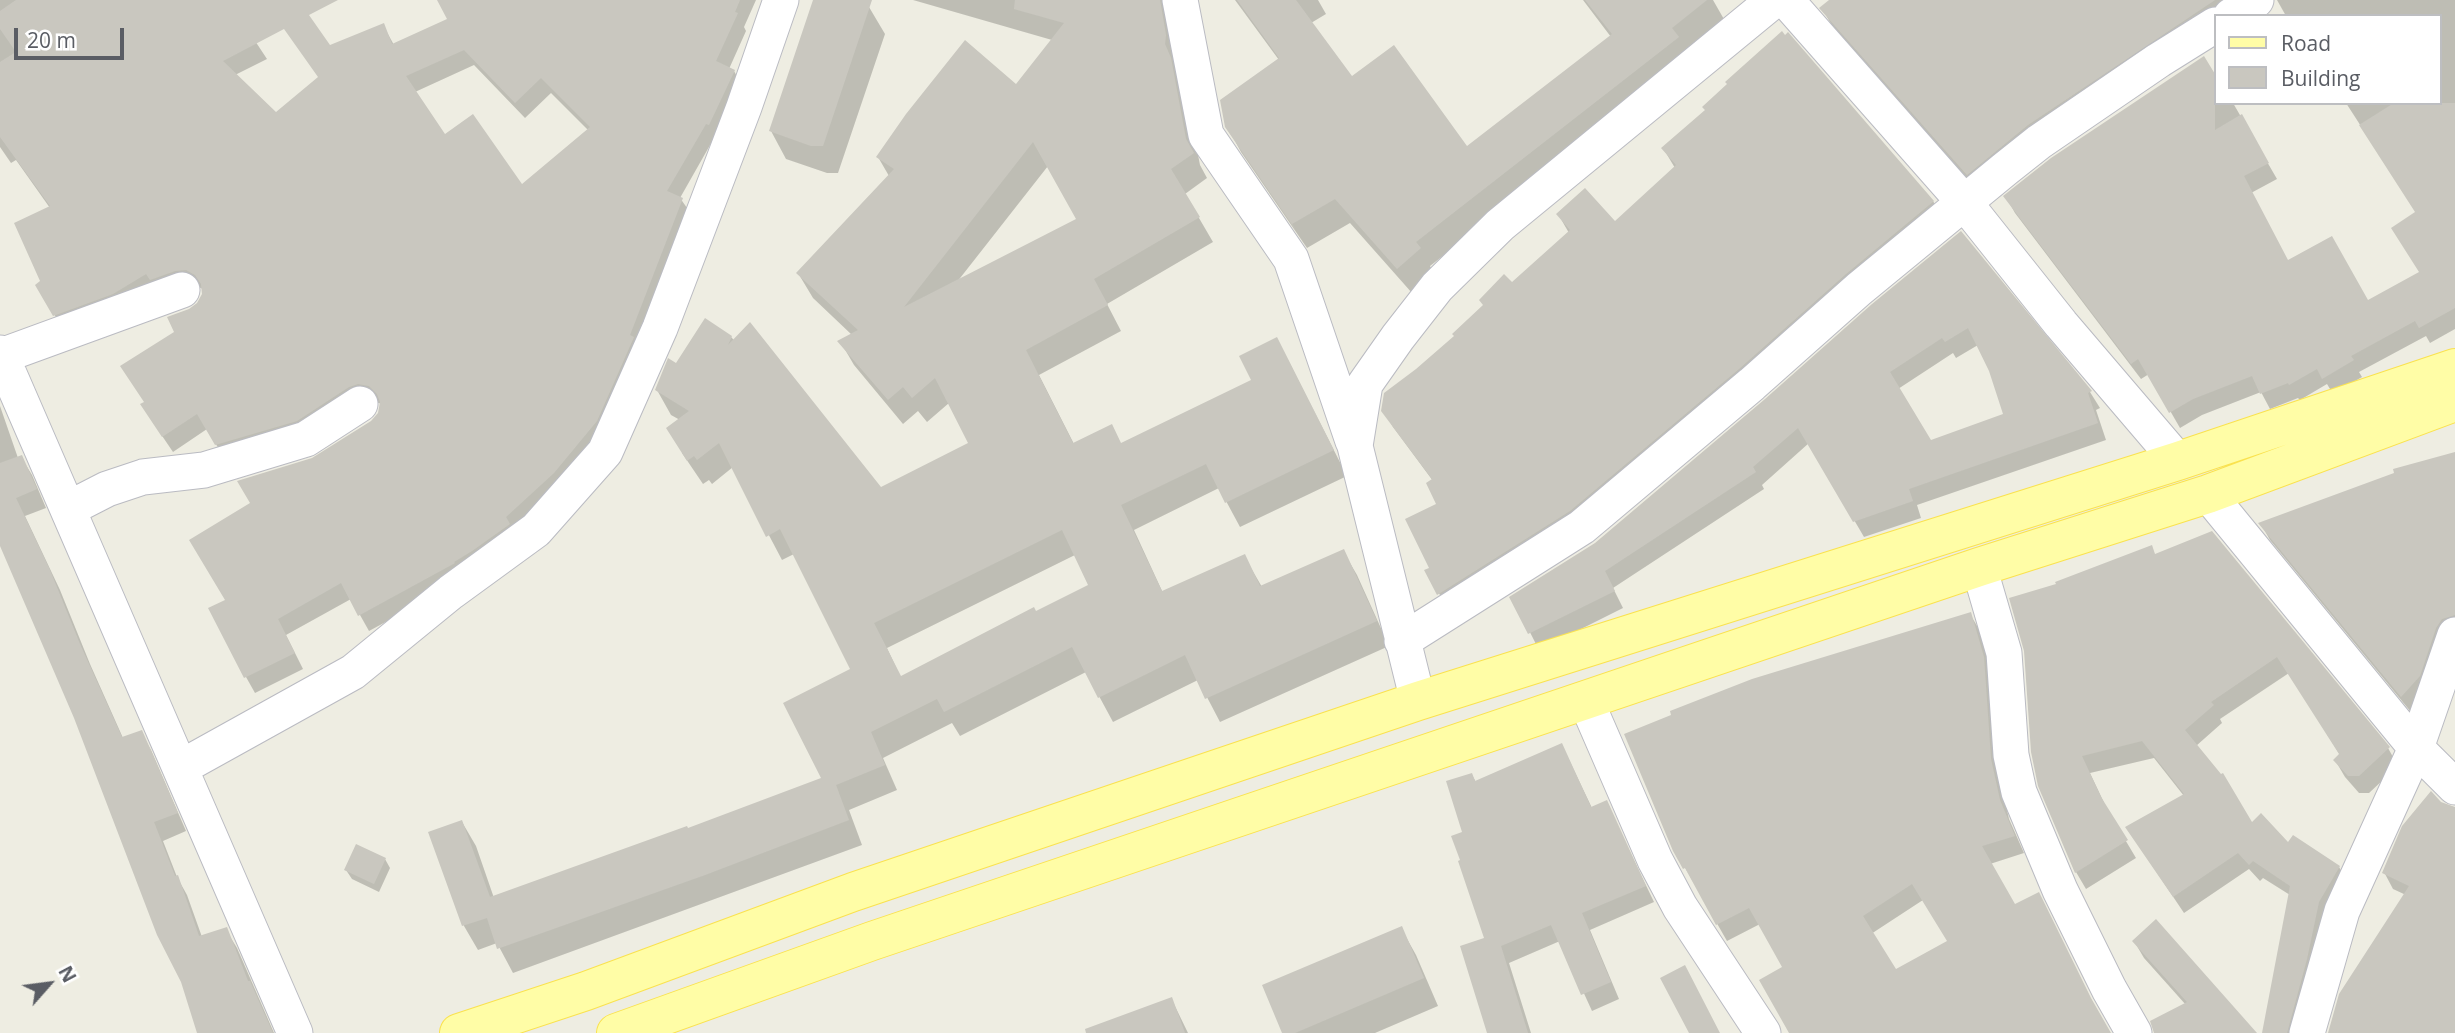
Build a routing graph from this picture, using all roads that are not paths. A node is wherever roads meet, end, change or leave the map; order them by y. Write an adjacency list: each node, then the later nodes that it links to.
1 (781, 0): 24 (street)
2 (1181, 0): 14 (street)
3 (1774, 0): 14 (street)
4 (1786, 0): 8 (street)
5 (2256, 0): 6 (street)
6 (2234, 14)
7 (2214, 26): 8 (street)
8 (1964, 202): 15 (street); 20 (street)
9 (182, 290): 10 (street)
10 (1, 355): 17 (street)
11 (2455, 368): 15 (main road)
12 (2455, 402): 16 (main road)
13 (360, 404): 17 (street)
14 (1355, 446): 20 (street)
15 (2178, 461): 21 (main road)
16 (2208, 494): 18 (main road); 23 (street)
17 (68, 509): 24 (street)
18 (1979, 567): 22 (main road); 30 (street)
19 (2455, 635): 23 (street)
20 (1402, 641): 21 (street)
21 (1418, 701): 27 (main road)
22 (1586, 701): 28 (main road); 29 (street)
23 (2416, 748): 25 (street); 31 (street)
24 (180, 768): 26 (street)
25 (2455, 787)
26 (295, 1033)
27 (459, 1033)
28 (615, 1033)
29 (1763, 1033)
30 (2134, 1033)
31 (2307, 1033)

